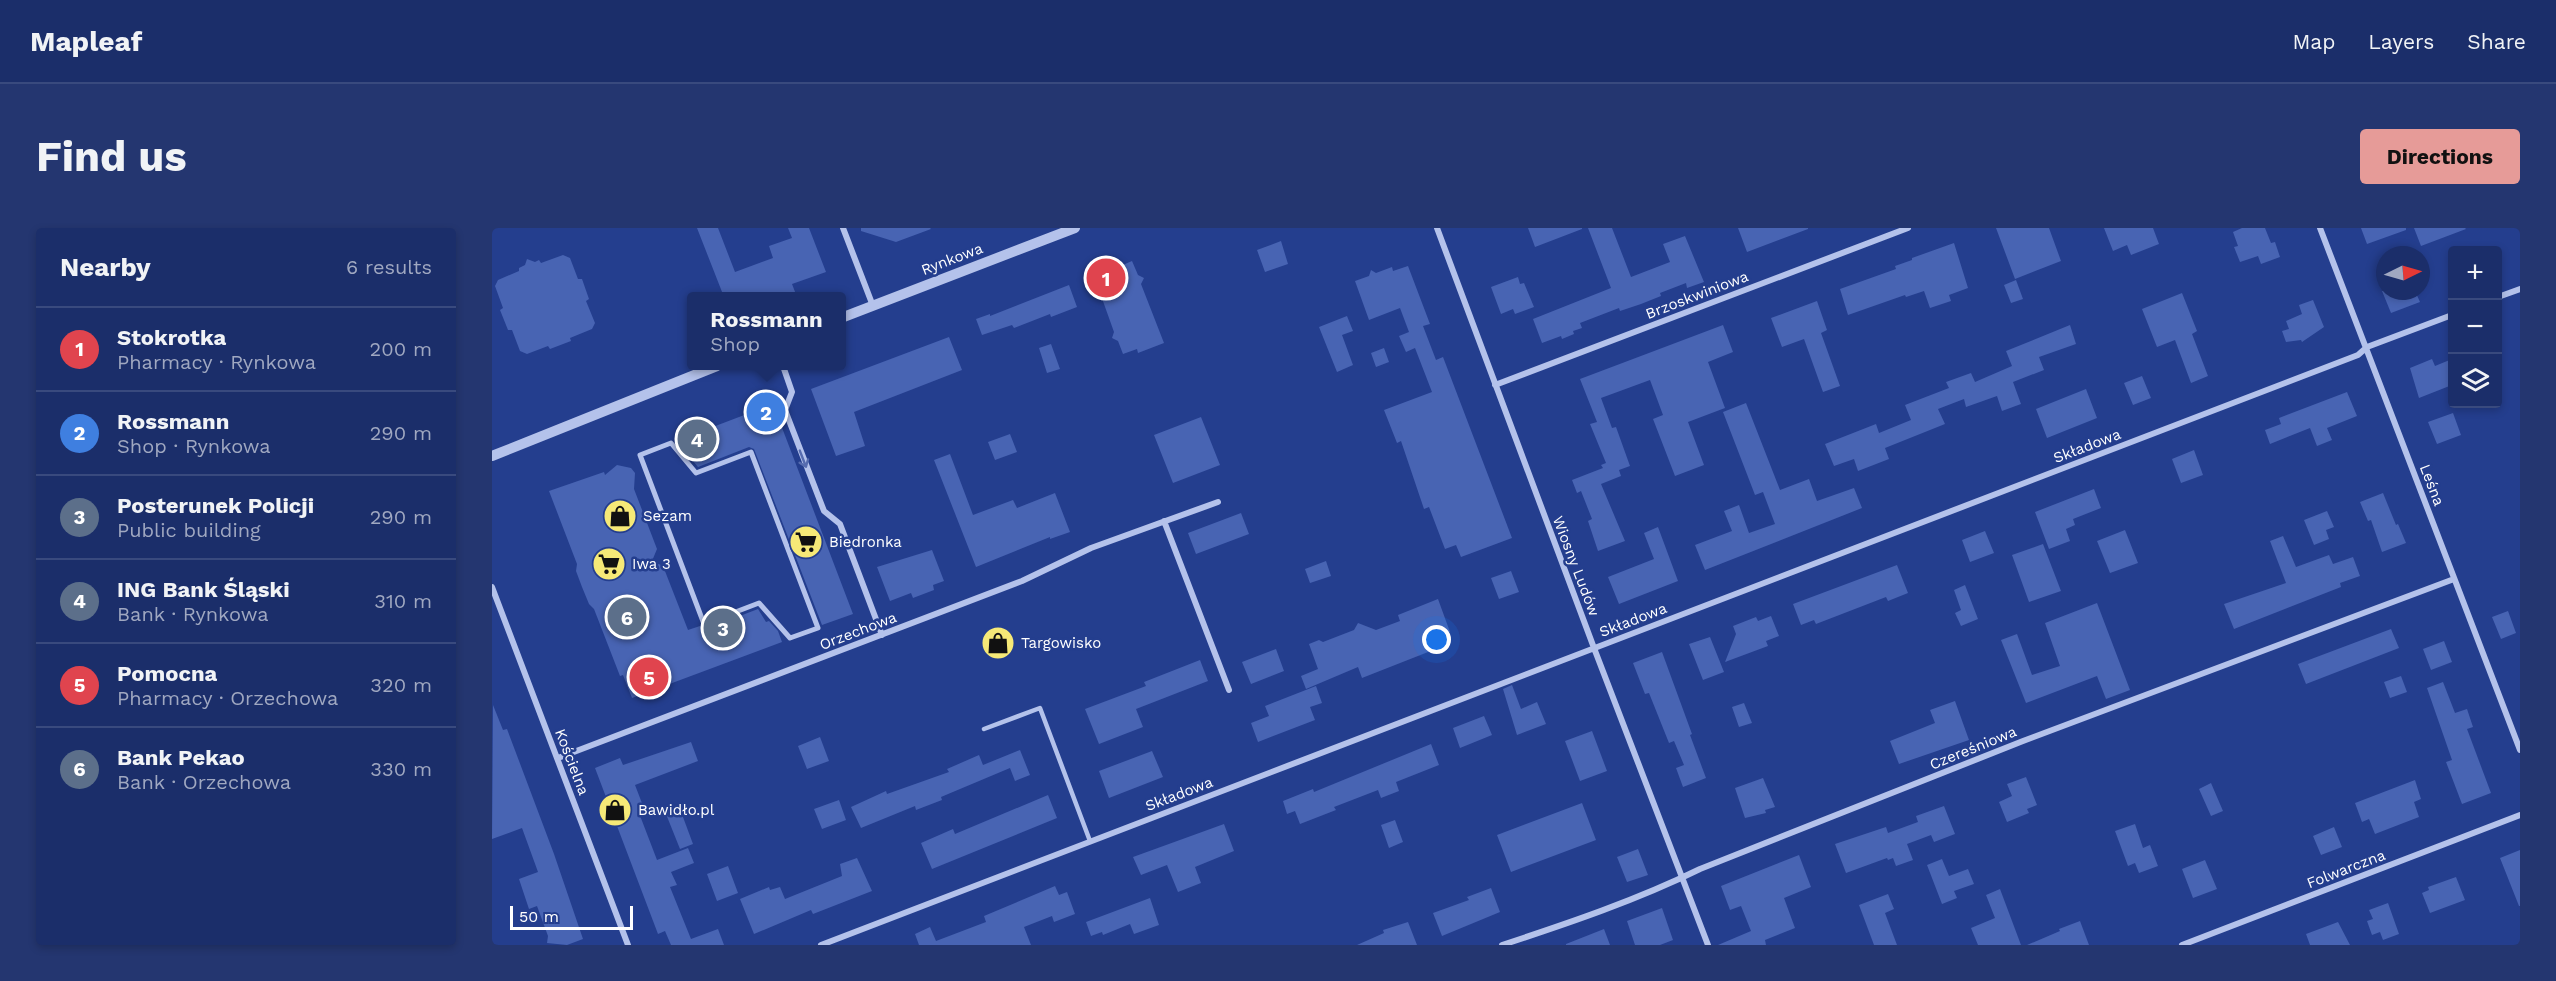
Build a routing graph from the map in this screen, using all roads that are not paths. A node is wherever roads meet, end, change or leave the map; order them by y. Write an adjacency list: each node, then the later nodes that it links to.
1 (843, 228): 8 (street)
2 (1075, 228): 8 (street, Rynkowa)
3 (1437, 228): 14 (street, Wiosny Ludów)
4 (1908, 228): 14 (street, Brzoskwiniowa)
5 (2320, 228): 11 (street, Leśna)
6 (2520, 289): 7 (street)
7 (2502, 296)
8 (873, 306): 9 (street, Rynkowa)
9 (846, 316)
10 (2448, 317): 11 (street, Składowa)
11 (2367, 347): 19 (street, Leśna); 22 (street, Składowa)
12 (707, 370): 16 (street)
13 (784, 370): 21 (street, one-way to 21)
14 (1496, 385): 22 (street, Wiosny Ludów)
15 (640, 455): 15 (street)
16 (492, 456)
17 (1218, 502): 18 (street, Orzechowa)
18 (1164, 520): 21 (street, Orzechowa); 23 (street)
19 (2454, 579): 25 (street, Leśna); 29 (street, Czereśniowa)
20 (492, 587): 26 (street, Kościelna)
21 (882, 635): 26 (street, Orzechowa)
22 (1594, 648): 28 (street, Składowa); 29 (street, Wiosny Ludów)
23 (1229, 690)
24 (984, 729): 28 (lane)
25 (2520, 750)
26 (558, 758): 30 (street, Kościelna)
27 (2520, 815): 34 (street, Folwarczna)
28 (1090, 841): 31 (street, Składowa)
29 (1683, 877): 32 (street, Czereśniowa); 33 (street, Wiosny Ludów)
30 (628, 945)
31 (820, 945)
32 (1502, 945)
33 (1708, 945)
34 (2181, 945)

